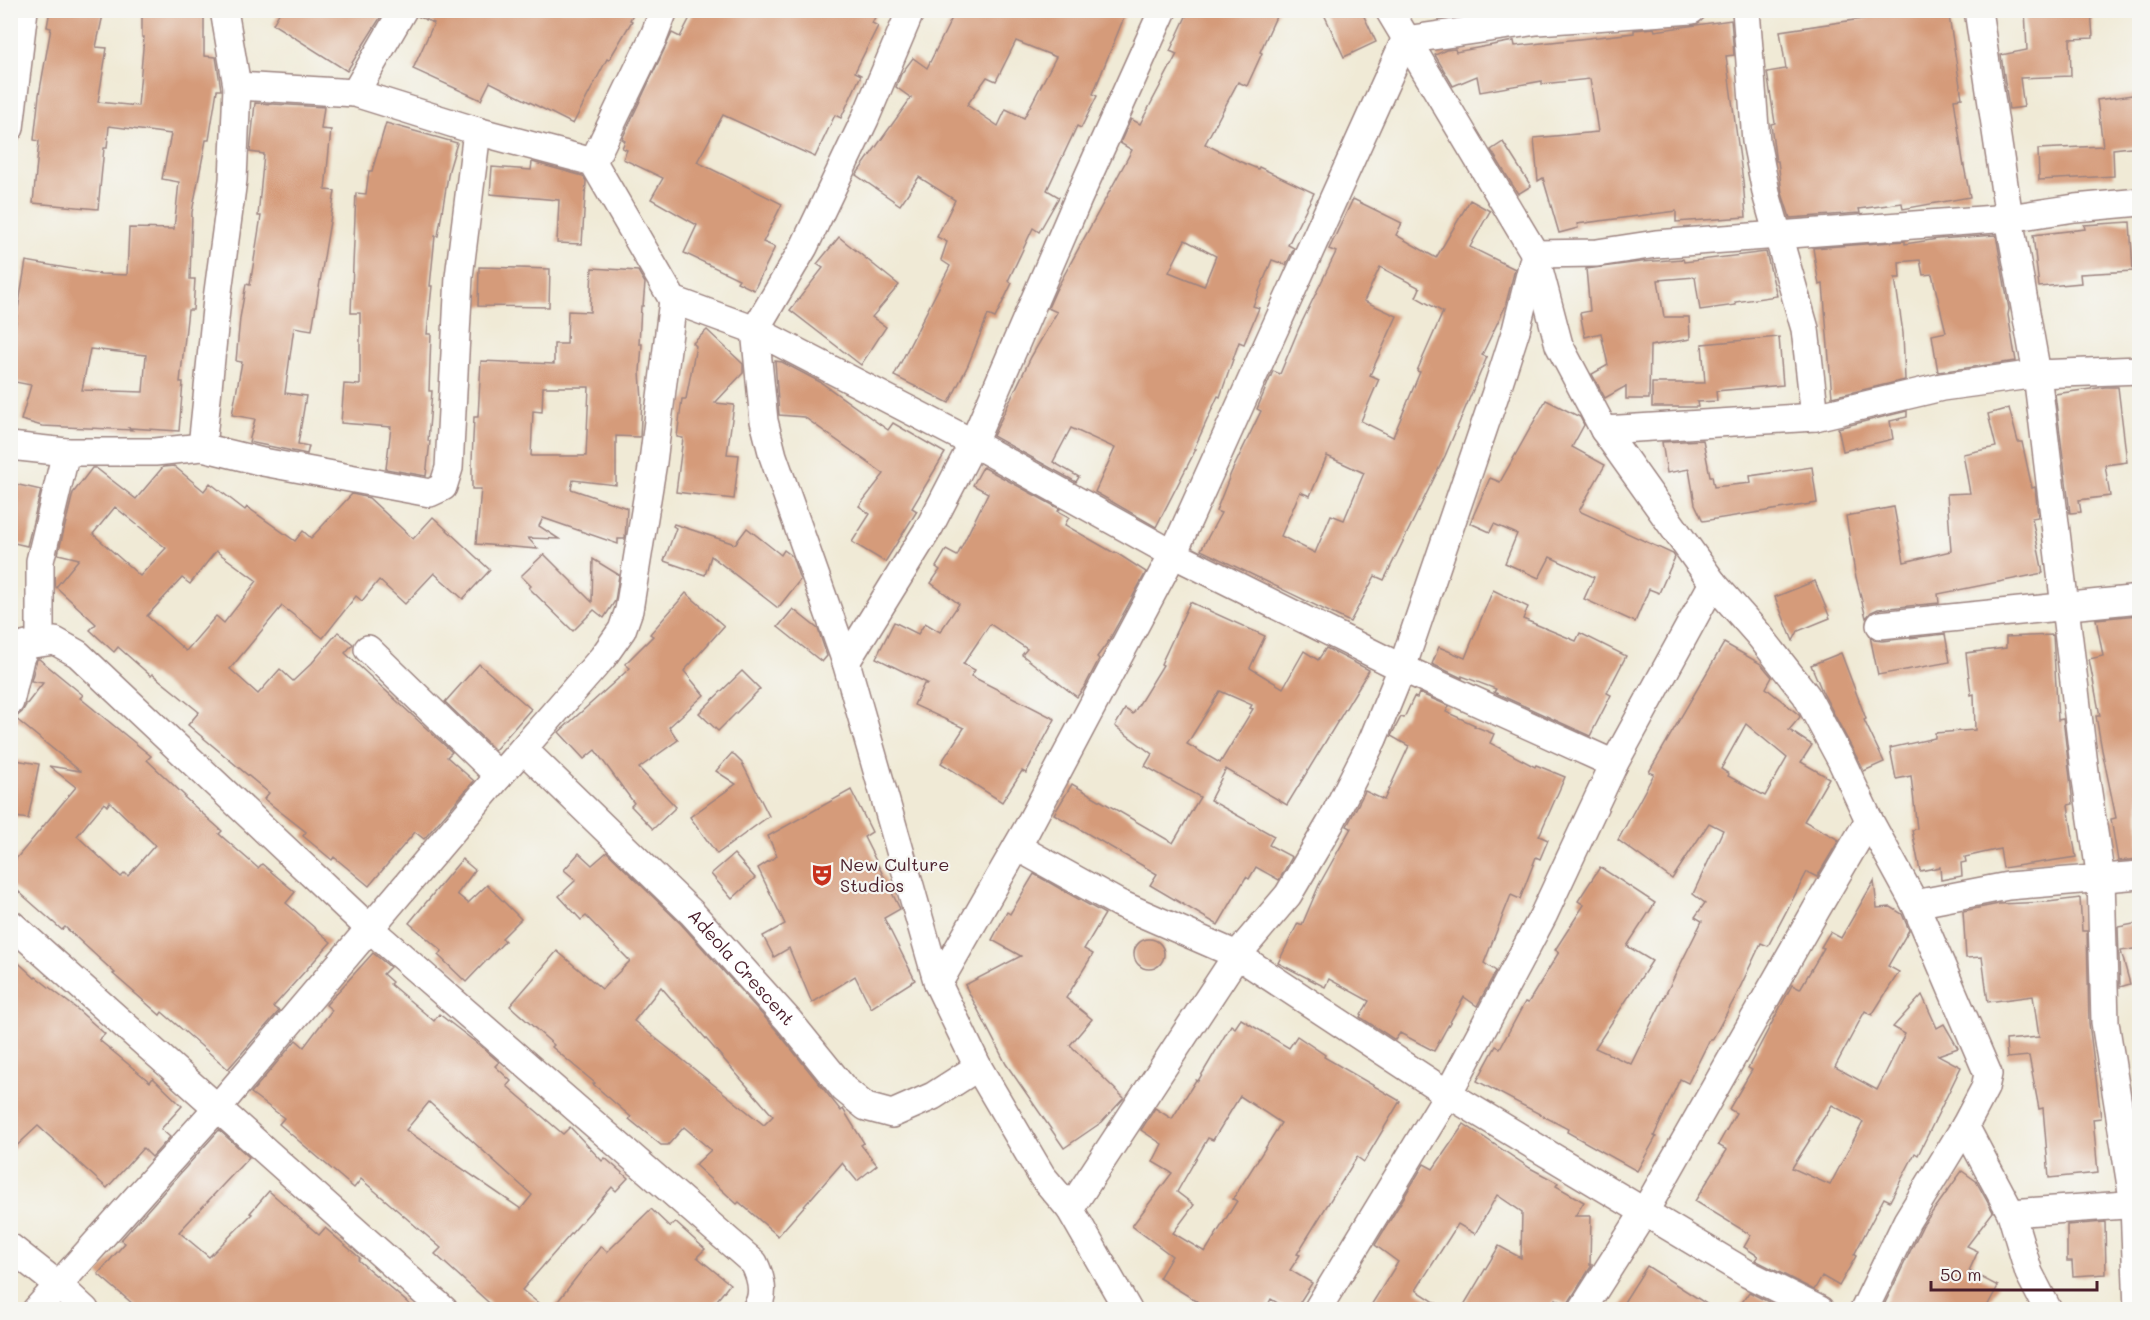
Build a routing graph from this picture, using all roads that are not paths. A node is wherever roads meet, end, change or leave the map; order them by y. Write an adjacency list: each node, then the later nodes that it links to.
1 (24, 10): 15 (street)
2 (225, 10): 13 (street)
3 (403, 10): 14 (street)
4 (664, 10): 17 (street)
5 (911, 10): 23 (street)
6 (1163, 10): 28 (street)
7 (1389, 10): 12 (street)
8 (1692, 10): 11 (street)
9 (1746, 10): 20 (street)
10 (1978, 10): 19 (street)
11 (1537, 16): 12 (street)
12 (1405, 40): 21 (street); 32 (street)
13 (237, 86): 14 (street); 30 (street)
14 (355, 93): 16 (street)
15 (10, 128)
16 (477, 131): 17 (street); 30 (street)
17 (593, 162): 22 (street)
18 (2139, 202): 19 (street)
19 (2009, 218): 20 (street); 25 (street)
20 (1779, 235): 21 (street); 26 (street)
21 (1535, 254): 27 (street); 40 (street)
22 (673, 300): 23 (street); 42 (street)
23 (755, 330): 28 (street); 39 (street)
24 (2139, 370): 25 (street)
25 (2037, 374): 26 (street); 35 (street)
26 (1815, 417): 27 (street)
27 (1604, 430): 33 (street)
28 (973, 443): 32 (street); 39 (street)
29 (10, 446): 31 (street)
30 (202, 447): 31 (street)
31 (66, 452): 37 (street)
32 (1173, 554): 40 (street); 46 (street)
33 (1713, 583): 43 (street); 45 (street)
34 (2139, 599): 35 (street)
35 (2067, 606): 36 (street); 48 (street)
36 (1880, 625)
37 (40, 642): 41 (street); 51 (street)
38 (368, 649): 44 (street)
39 (846, 662): 53 (street)
40 (1402, 668): 43 (street); 52 (street)
41 (10, 702)
42 (523, 749): 44 (street); 54 (street, Adeola Crescent)
43 (1614, 765): 55 (street)
44 (499, 776): 51 (street)
45 (1869, 820): 49 (street); 60 (street)
46 (1017, 847): 52 (street); 53 (street)
47 (2139, 875): 48 (street)
48 (2101, 879): 49 (street); 58 (street)
49 (1915, 904): 57 (street)
50 (10, 923): 56 (street)
51 (369, 928): 56 (street); 67 (street)
52 (1238, 955): 55 (street); 59 (street)
53 (938, 984): 54 (street)
54 (976, 1068): 59 (street)
55 (1448, 1094): 60 (street); 69 (street)
56 (218, 1107): 63 (street); 66 (street)
57 (1965, 1126): 61 (street); 72 (street)
58 (2136, 1205): 61 (street); 74 (street)
59 (1070, 1209): 68 (street)
60 (1645, 1211): 70 (street); 71 (street)
61 (2011, 1213): 73 (street)
62 (10, 1247): 63 (street)
63 (57, 1284): 64 (street); 65 (street)
64 (36, 1310)
65 (85, 1310)
66 (444, 1310)
67 (755, 1310)
68 (1128, 1310)
69 (1317, 1310)
70 (1582, 1310)
71 (1820, 1310)
72 (1864, 1310)
73 (2048, 1310)
74 (2138, 1310)

